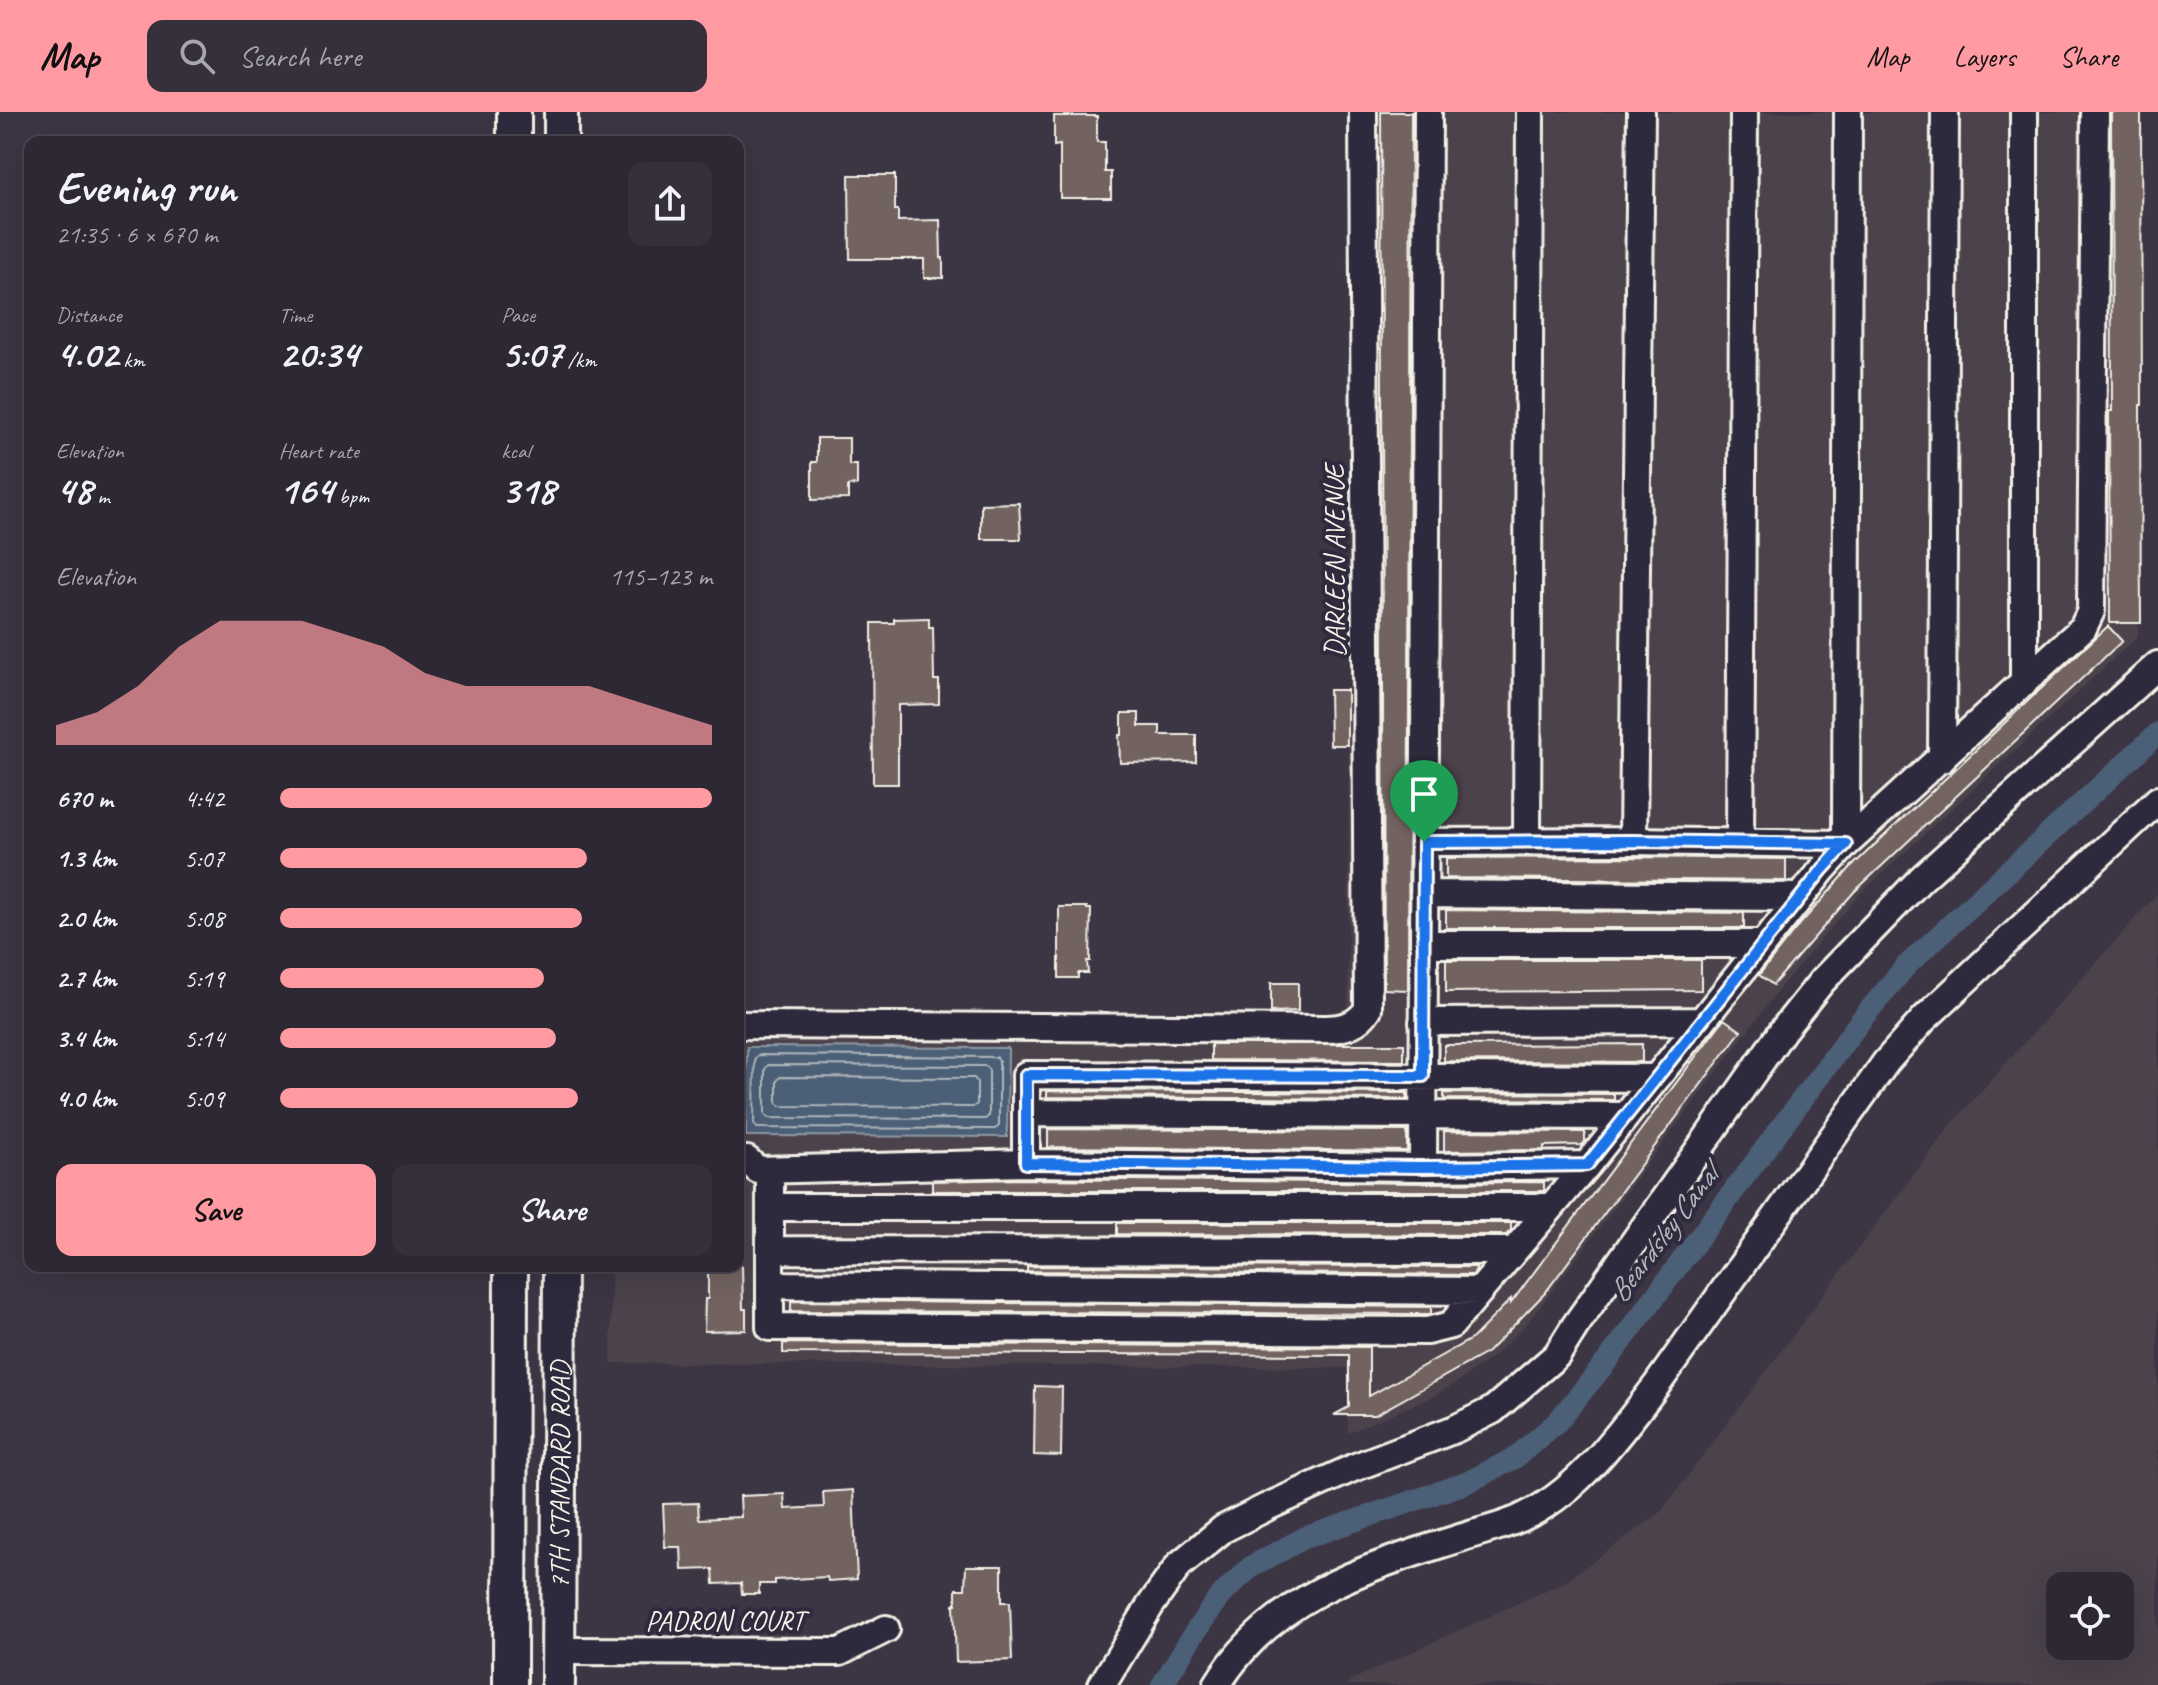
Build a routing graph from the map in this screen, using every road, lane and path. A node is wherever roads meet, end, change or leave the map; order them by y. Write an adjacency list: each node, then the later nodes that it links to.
1 (514, 112): 12 (main road)
2 (561, 112): 13 (main road)
3 (1363, 112): 29 (street, DARLEEN AVENUE)
4 (1428, 112): 20 (street)
5 (1530, 112): 18 (street)
6 (1641, 112): 19 (street)
7 (1744, 112): 21 (street)
8 (1848, 112): 22 (street)
9 (1945, 112): 16 (street)
10 (2024, 112): 15 (street)
11 (2095, 112): 15 (street)
12 (514, 136)
13 (561, 136)
14 (2158, 665): 51 (street)
15 (2024, 683): 16 (street)
16 (1942, 759): 22 (street)
17 (2158, 800): 52 (street)
18 (1527, 841): 19 (street); 20 (street)
19 (1633, 841): 21 (street)
20 (1424, 842): 23 (street)
21 (1740, 843): 22 (street)
22 (1846, 844): 24 (street)
23 (1424, 894): 24 (street); 25 (street)
24 (1801, 897): 26 (street)
25 (1424, 944): 26 (street); 28 (street)
26 (1763, 944): 27 (street)
27 (1702, 1021): 28 (street); 31 (street)
28 (1423, 1022): 30 (street)
29 (744, 1025)
30 (1423, 1076): 31 (street); 32 (street); 33 (street)
31 (1656, 1078): 34 (street)
32 (1026, 1113): 33 (street); 35 (street)
33 (1423, 1115): 34 (street); 37 (street)
34 (1626, 1116): 36 (street)
35 (1026, 1163): 37 (street); 38 (street)
36 (1587, 1165): 37 (street); 40 (street)
37 (1423, 1167)
38 (751, 1172): 39 (street)
39 (770, 1207): 40 (street); 41 (street)
40 (1551, 1207): 42 (street)
41 (770, 1250): 42 (street); 45 (street)
42 (1514, 1251): 46 (street)
43 (511, 1272): 49 (main road, 7TH STANDARD ROAD)
44 (560, 1272): 48 (main road, 7TH STANDARD ROAD)
45 (770, 1285): 46 (street); 46 (street)
46 (1480, 1291)
47 (886, 1629): 48 (street, PADRON COURT)
48 (558, 1651): 50 (main road, 7TH STANDARD ROAD)
49 (510, 1685)
50 (558, 1685)
51 (1102, 1685)
52 (1217, 1685)

